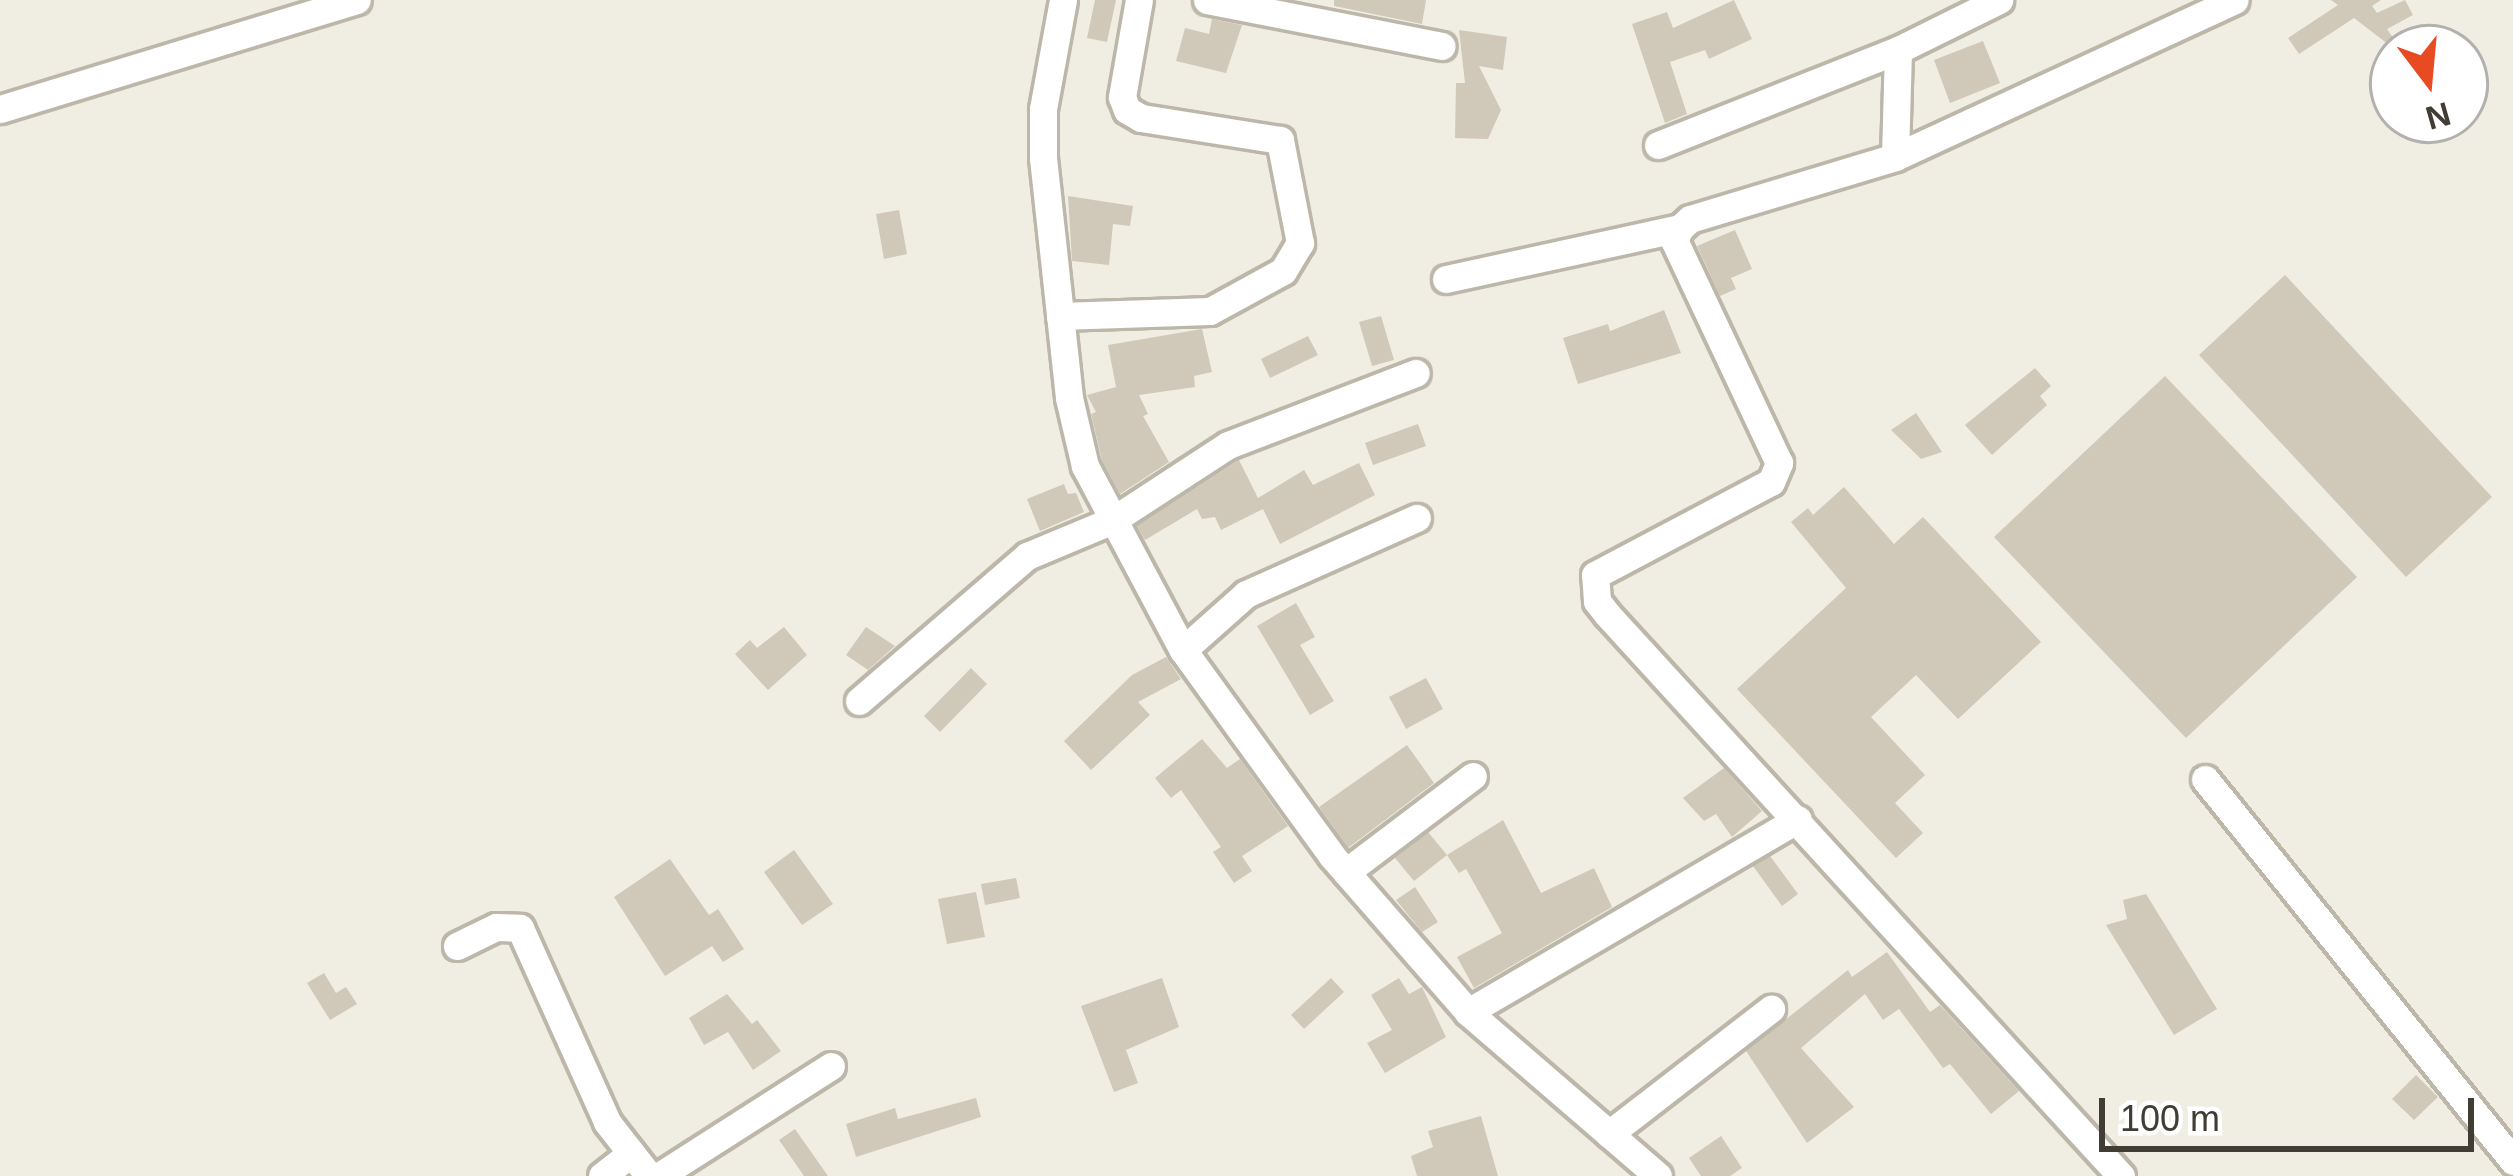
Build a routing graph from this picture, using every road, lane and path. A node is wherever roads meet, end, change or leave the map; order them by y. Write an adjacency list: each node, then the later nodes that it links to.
1 (357, 0): 11 (street)
2 (1063, 0): 16 (street)
3 (1139, 0): 16 (street)
4 (1207, 0): 9 (street)
5 (1999, 0): 10 (street)
6 (2178, 0): 8 (street)
7 (2235, 0): 8 (street)
8 (2197, 22): 13 (street)
9 (1442, 46)
10 (1898, 50): 12 (street); 13 (street)
11 (0, 109)
12 (1658, 145)
13 (1894, 157): 14 (street)
14 (1680, 228): 15 (street); 24 (street)
15 (1446, 279)
16 (1060, 316): 19 (street)
17 (1415, 373): 19 (street)
18 (1418, 518): 20 (street)
19 (1114, 520): 20 (street); 21 (street)
20 (1184, 650): 25 (street)
21 (860, 701)
22 (1473, 776): 25 (street)
23 (2205, 779): 32 (street)
24 (1798, 819): 28 (street); 37 (street)
25 (1346, 872): 28 (street)
26 (457, 946): 31 (street)
27 (1771, 1009): 30 (street)
28 (1468, 1012): 30 (street)
29 (831, 1066): 35 (street)
30 (1610, 1134): 36 (street)
31 (631, 1153): 33 (street); 34 (street)
32 (2513, 1161)
33 (602, 1176)
34 (649, 1176)
35 (659, 1176)
36 (1658, 1176)
37 (2120, 1176)

